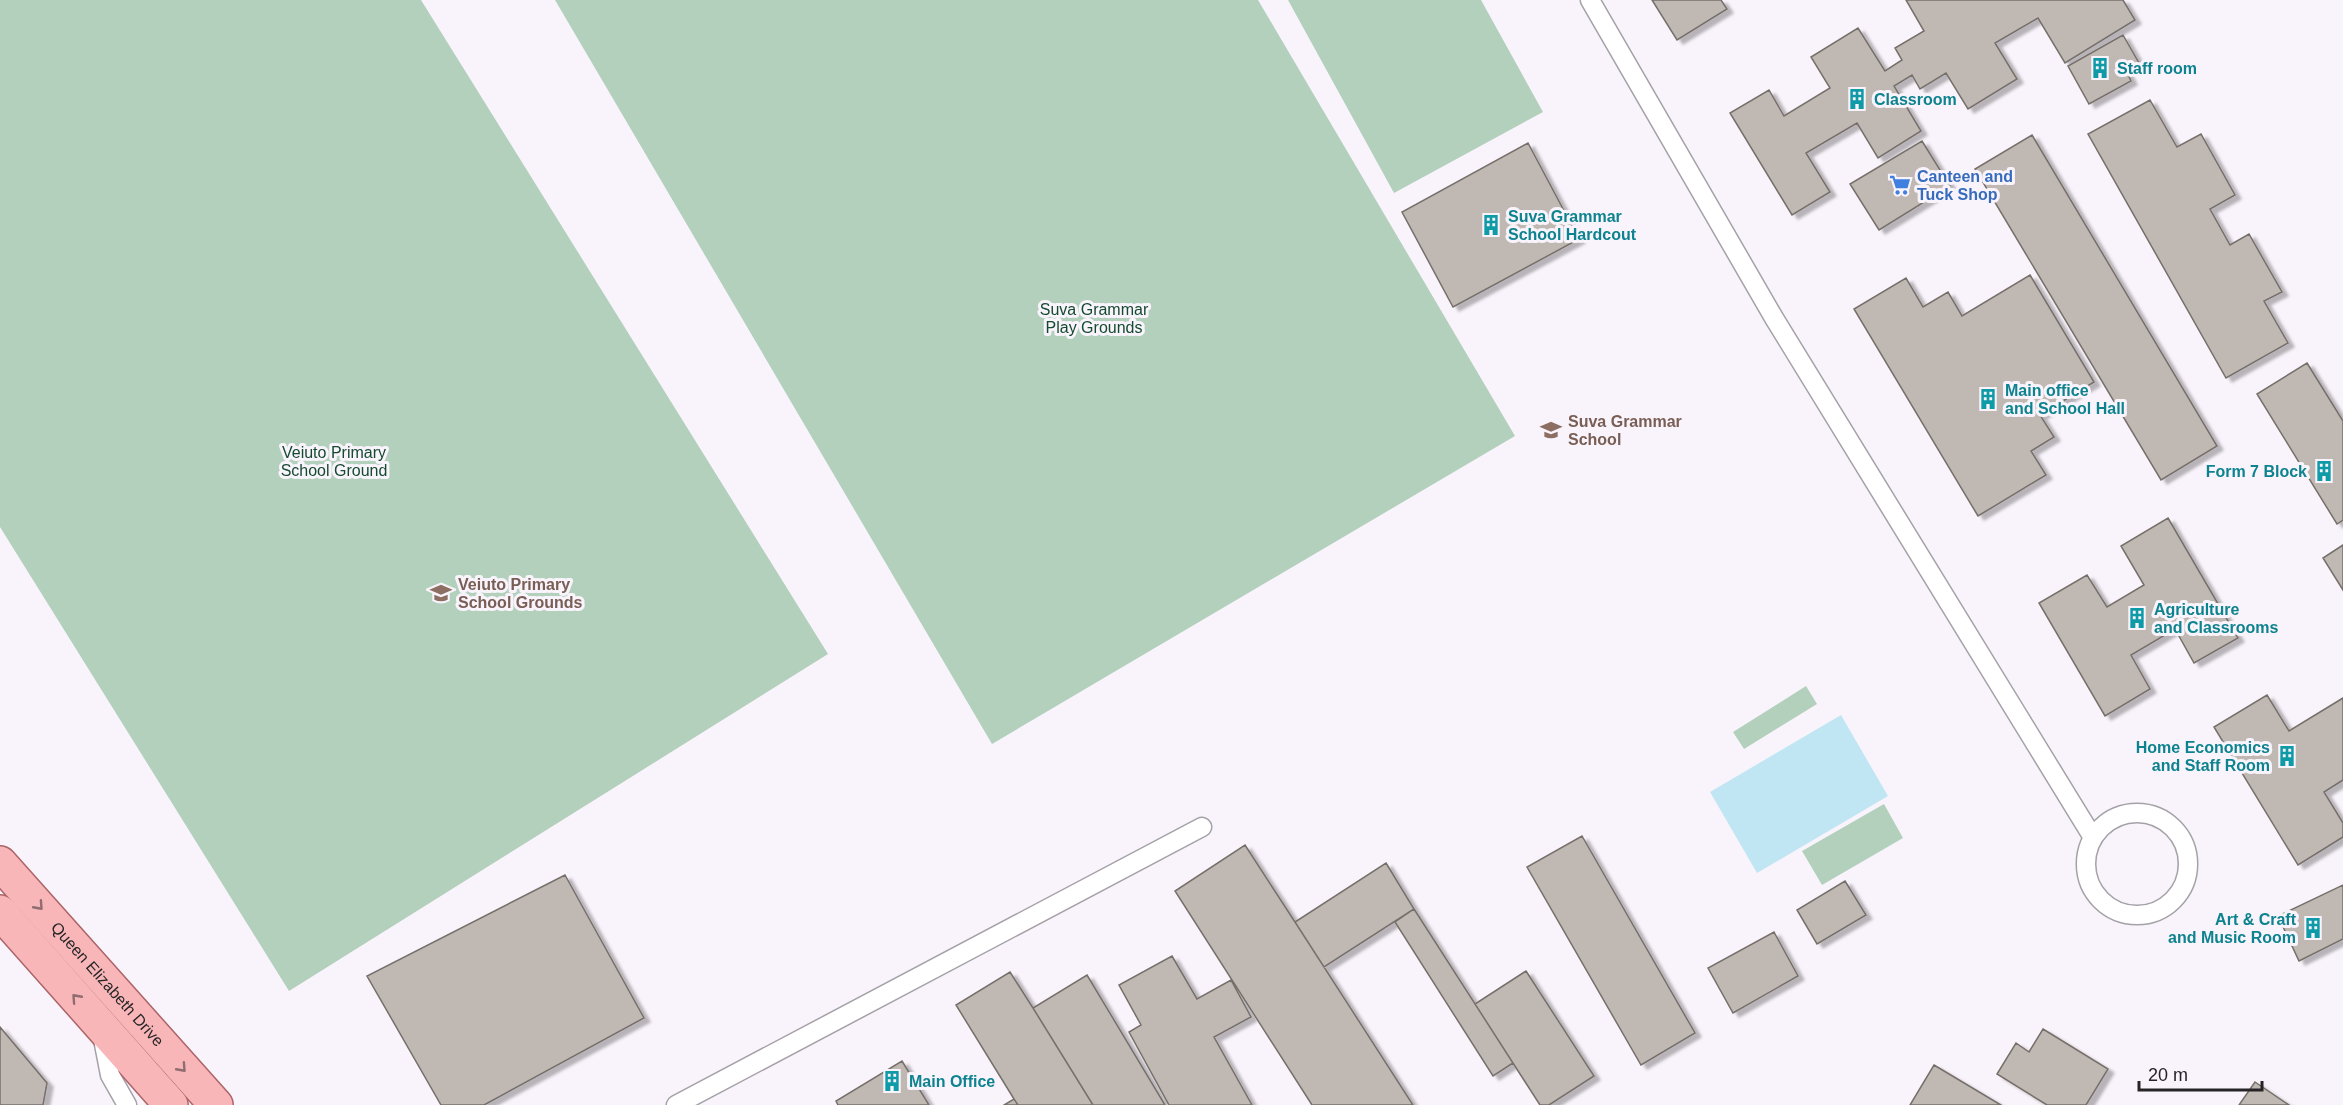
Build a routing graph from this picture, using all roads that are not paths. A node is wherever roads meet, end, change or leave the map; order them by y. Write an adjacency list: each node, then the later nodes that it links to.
1 (1590, 0): 3 (lane)
2 (1202, 827): 10 (lane)
3 (2092, 836): 3 (lane)
4 (0, 862): 9 (main road, Queen Elizabeth Drive, one-way to 9)
5 (0, 912): 6 (main road, Queen Elizabeth Drive, one-way to 5)
6 (101, 1026): 7 (lane); 8 (main road, Queen Elizabeth Drive)
7 (127, 1105)
8 (171, 1105)
9 (216, 1105)
10 (675, 1105)

